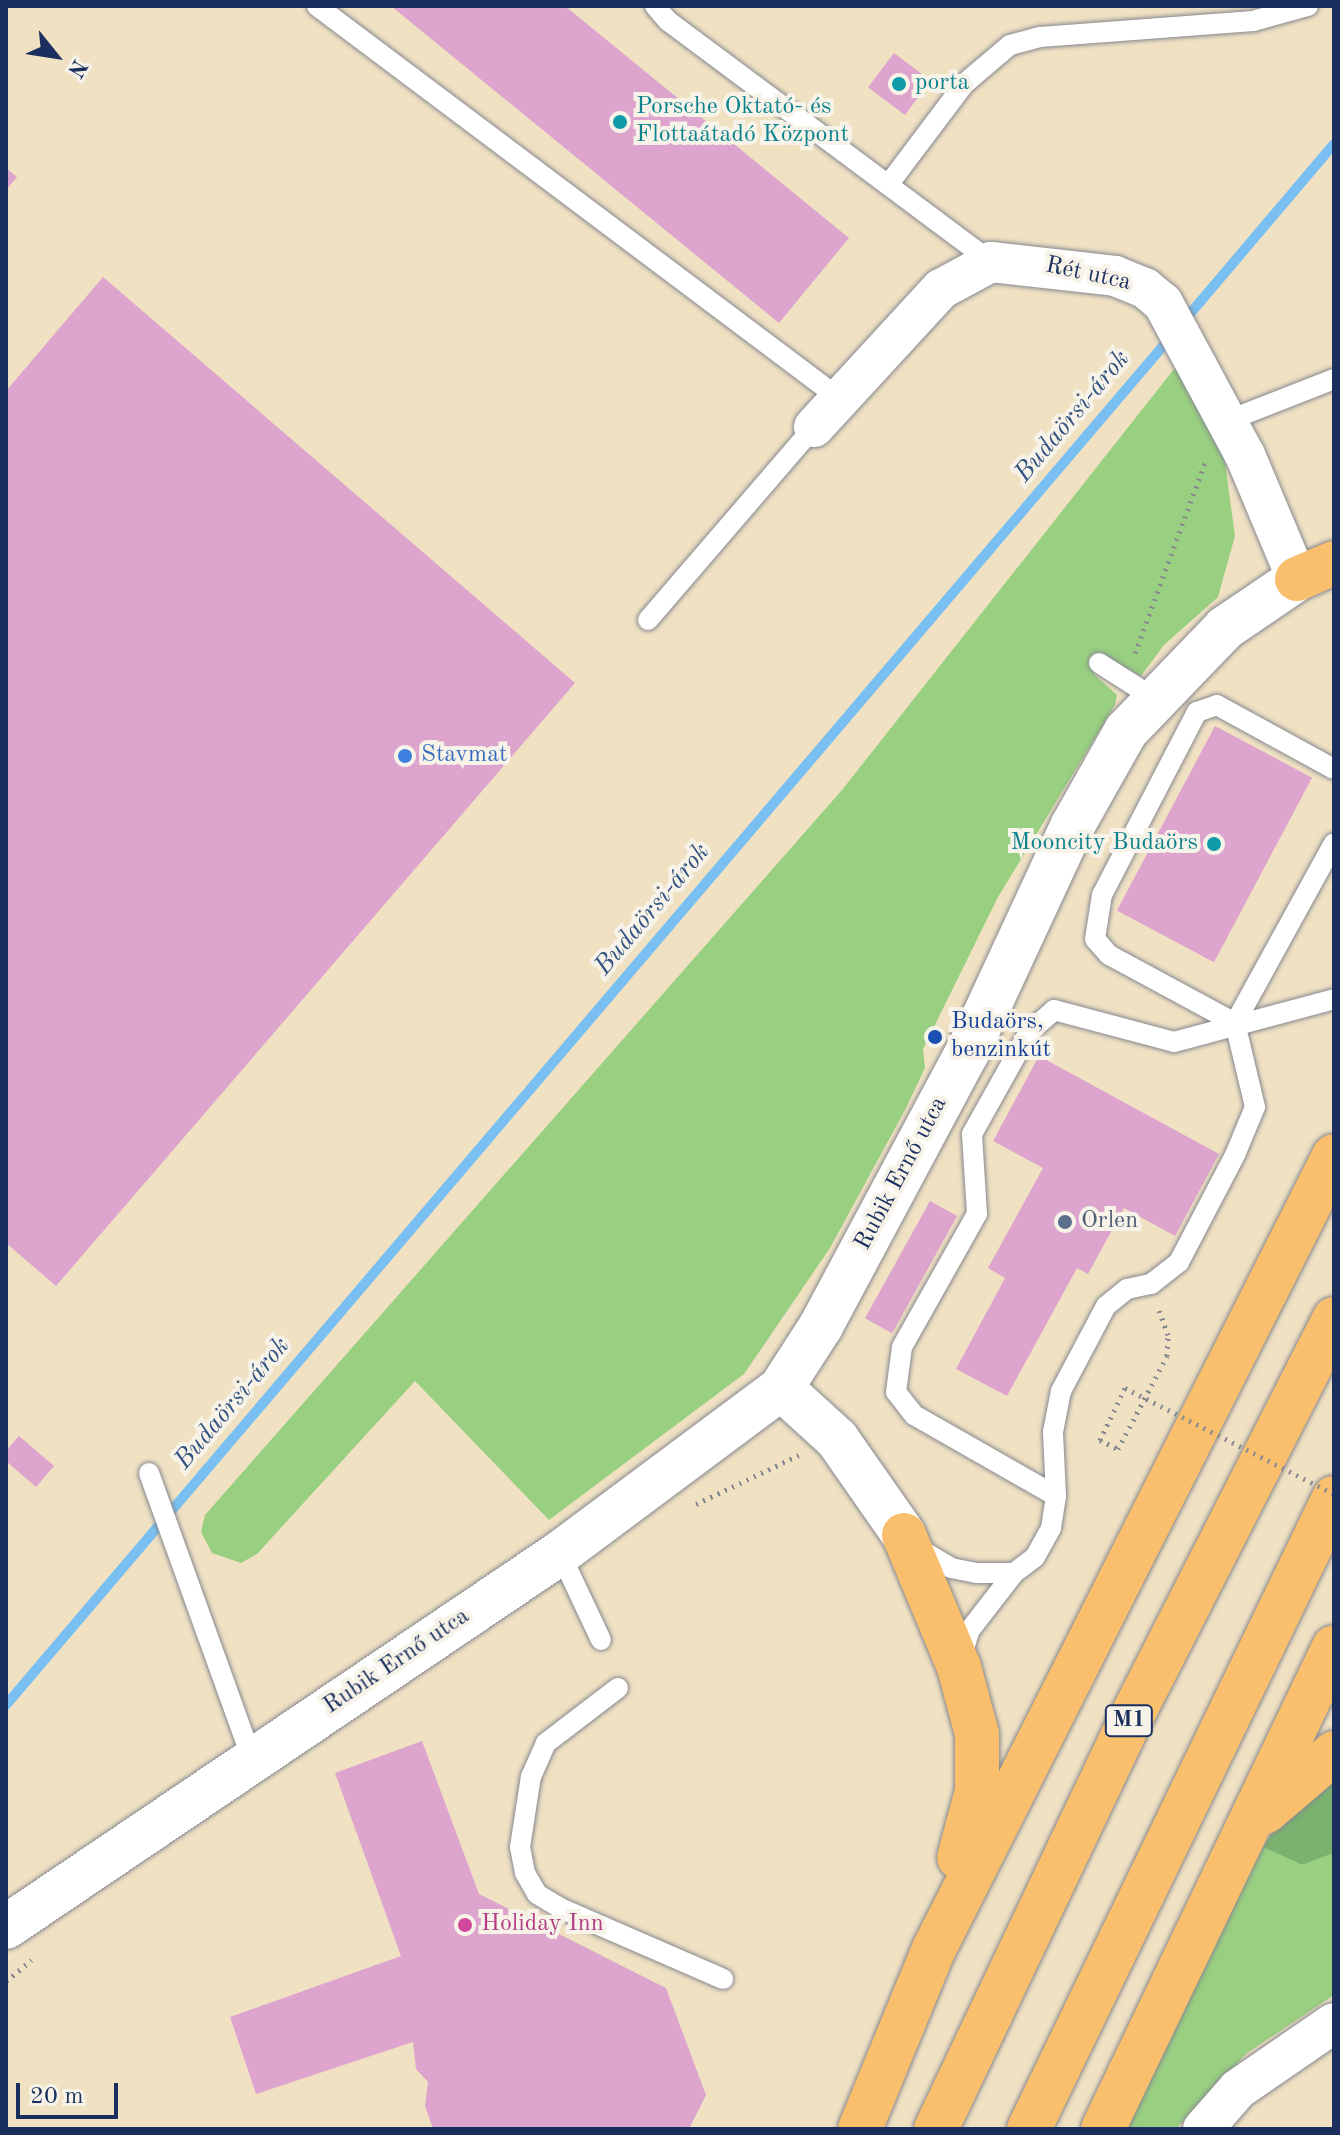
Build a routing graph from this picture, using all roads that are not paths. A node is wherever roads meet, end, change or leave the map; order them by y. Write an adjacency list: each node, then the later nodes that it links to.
1 (317, 6): 7 (lane)
2 (655, 6): 4 (lane)
3 (1308, 6): 4 (lane)
4 (888, 185): 5 (lane)
5 (991, 262): 7 (street); 8 (street, Rét utca)
6 (1334, 379): 8 (lane)
7 (827, 412): 10 (lane)
8 (1227, 421): 9 (street, Rét utca)
9 (1322, 572): 12 (street, Rubik Ernő utca)
10 (648, 620)
11 (1099, 663): 12 (lane)
12 (1139, 689): 19 (street, Rubik Ernő utca)
13 (1334, 769): 16 (lane)
14 (1334, 843): 16 (lane)
15 (1334, 999): 16 (lane)
16 (1235, 1023): 21 (lane); 21 (lane)
17 (1334, 1156): 34 (highway)
18 (1334, 1319): 38 (highway, M1)
19 (781, 1388): 23 (street); 24 (street, Rubik Ernő utca)
20 (149, 1473): 31 (lane)
21 (1056, 1496): 25 (lane)
22 (1334, 1496): 39 (highway)
23 (904, 1535): 25 (lane); 28 (highway)
24 (560, 1553): 26 (lane); 31 (street, Rubik Ernő utca)
25 (1014, 1573): 28 (lane)
26 (601, 1640)
27 (1334, 1647): 32 (highway)
28 (959, 1667): 34 (highway)
29 (618, 1688): 35 (lane)
30 (1334, 1753): 32 (highway)
31 (252, 1759): 33 (street, Rubik Ernő utca)
32 (1243, 1832): 40 (highway)
33 (6, 1927)
34 (934, 1949): 37 (highway)
35 (723, 1979)
36 (1334, 2023): 41 (street)
37 (860, 2129)
38 (936, 2129)
39 (1029, 2129)
40 (1103, 2129)
41 (1203, 2129)

